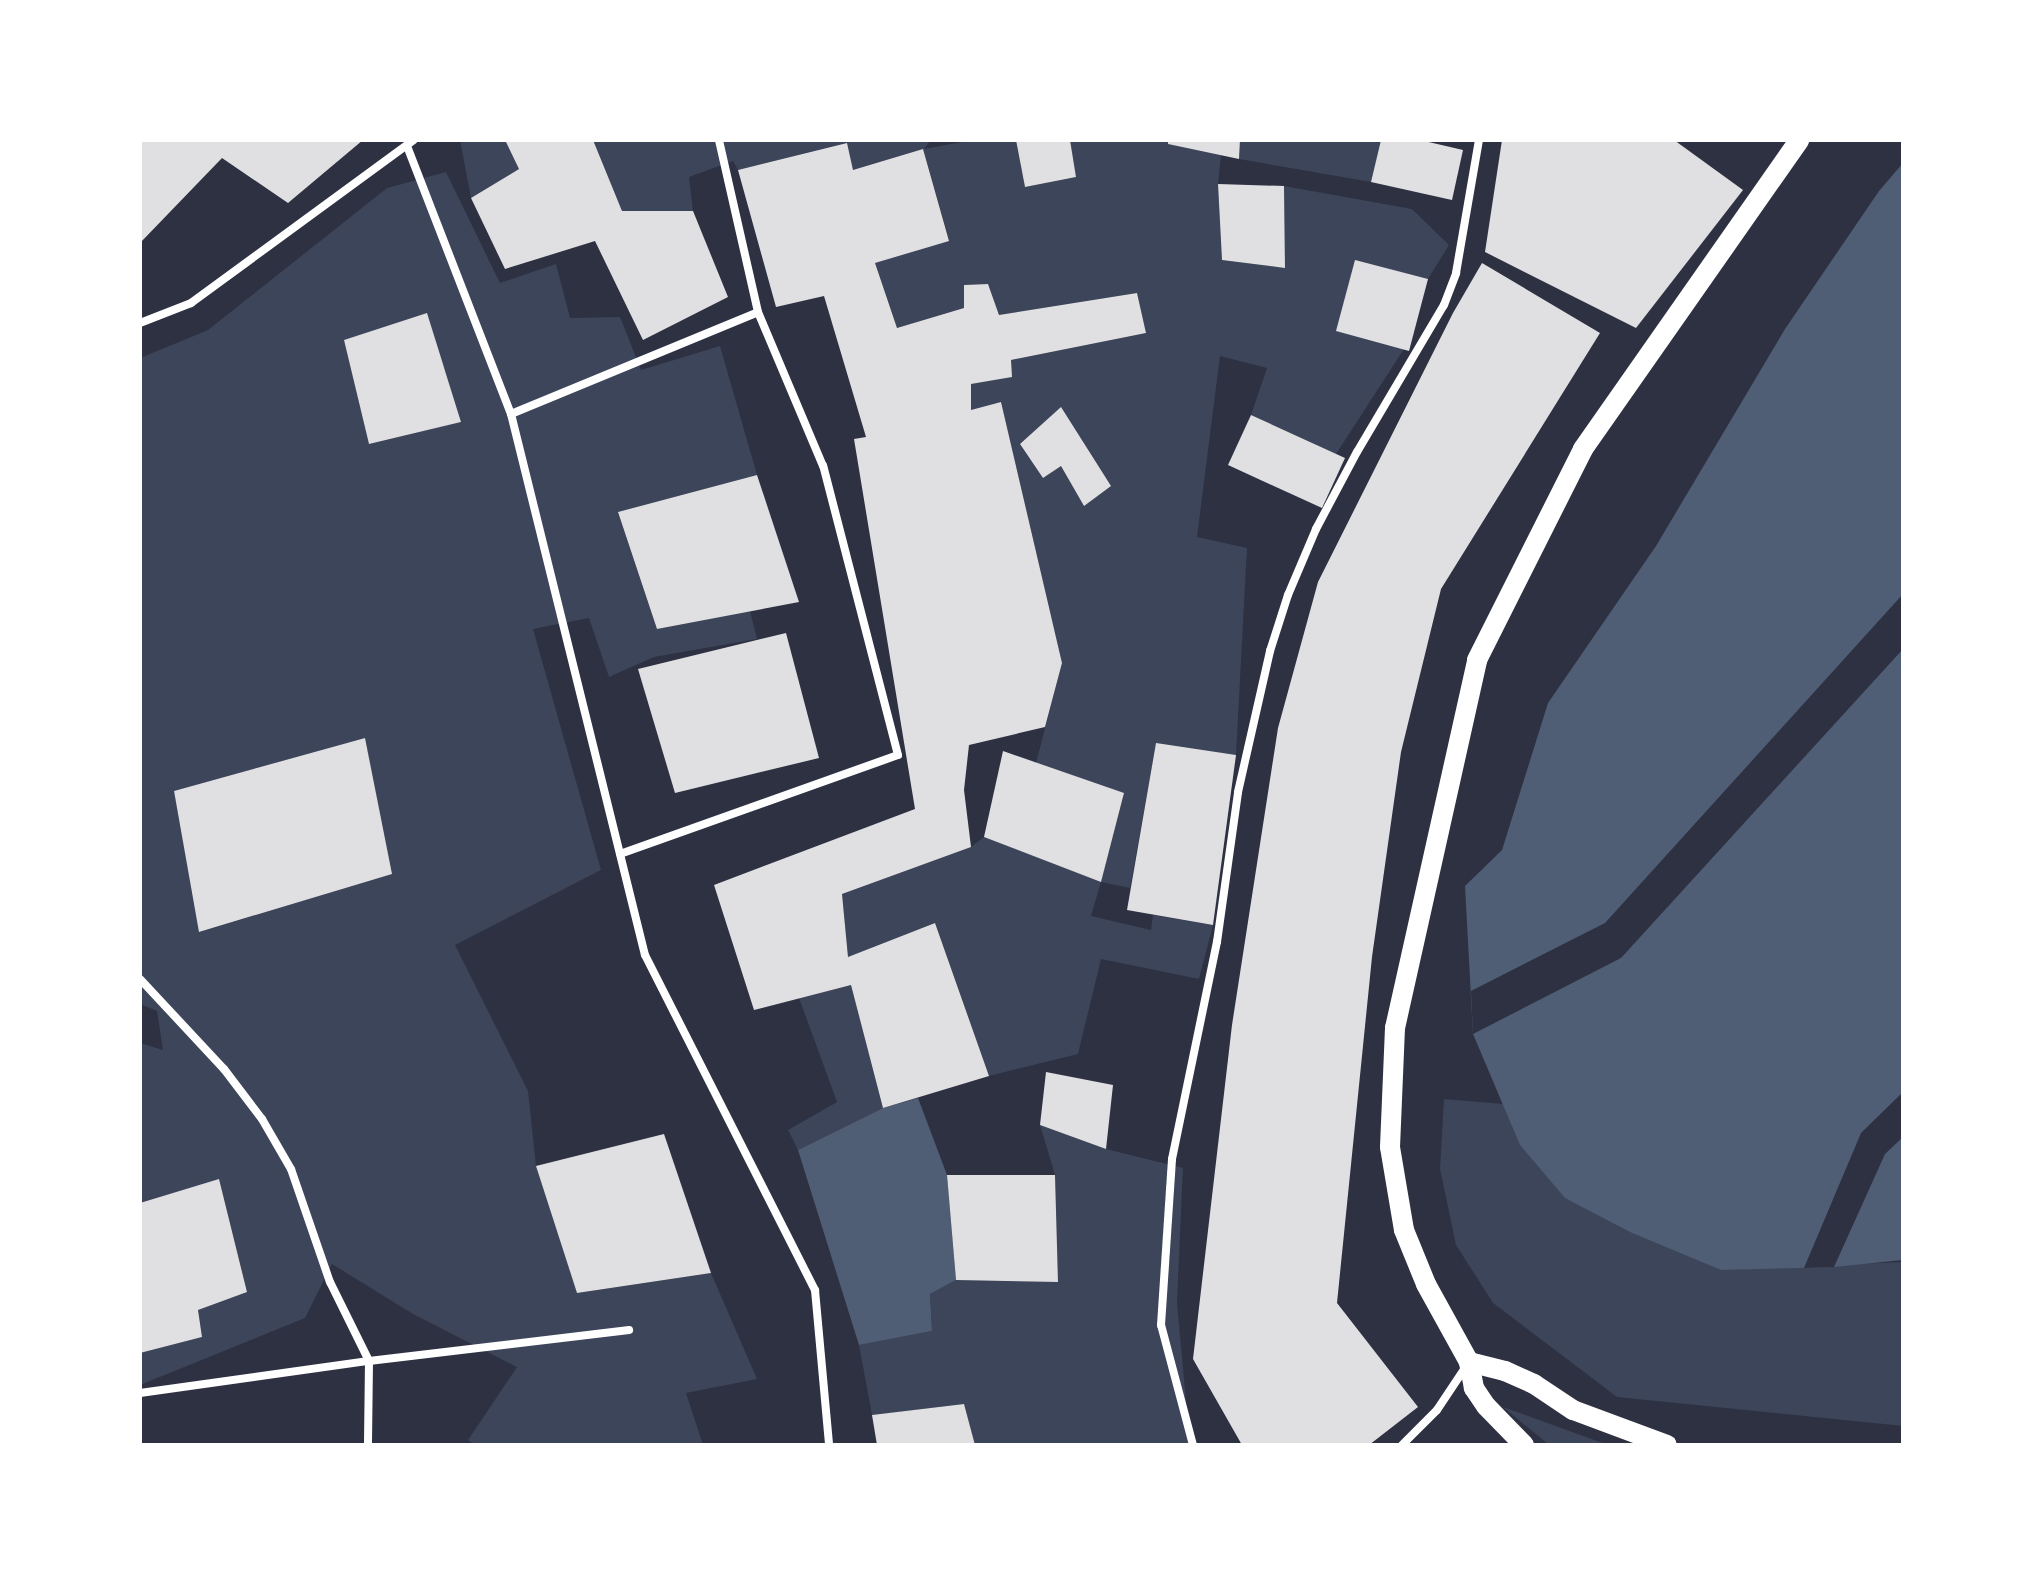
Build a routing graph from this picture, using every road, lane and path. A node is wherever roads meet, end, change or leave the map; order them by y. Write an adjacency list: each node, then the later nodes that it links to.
1 (719, 140): 5 (street)
2 (1479, 140): 16 (street)
3 (1799, 140): 12 (main road)
4 (410, 143): 6 (street); 7 (street)
5 (758, 312): 7 (street); 8 (street)
6 (140, 323)
7 (511, 414): 8 (street)
8 (620, 854): 15 (street)
9 (140, 979): 11 (street)
10 (629, 1330): 11 (street)
11 (369, 1361): 13 (street); 14 (street)
12 (1469, 1362): 17 (street); 18 (main road); 19 (main road)
13 (140, 1393)
14 (368, 1445)
15 (829, 1445)
16 (1193, 1445)
17 (1402, 1445)
18 (1524, 1445)
19 (1667, 1445)

